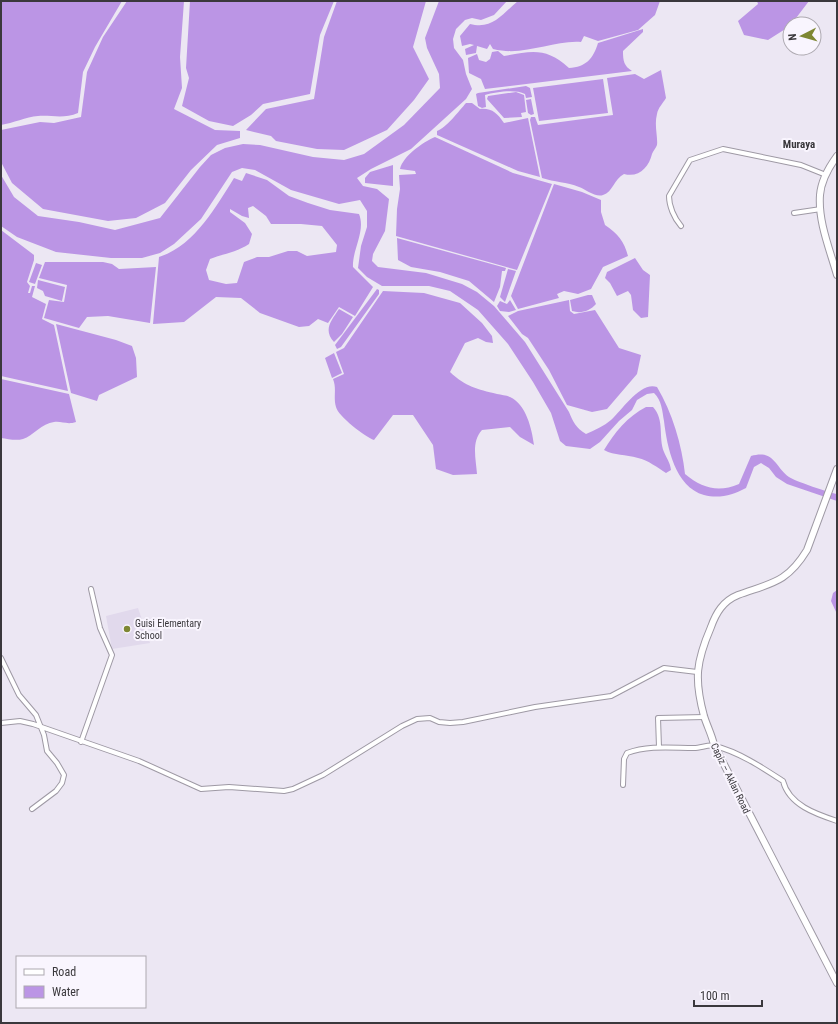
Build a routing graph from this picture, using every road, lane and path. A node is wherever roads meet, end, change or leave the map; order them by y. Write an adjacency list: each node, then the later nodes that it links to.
1 (837, 156): 2 (main road)
2 (826, 175): 3 (main road); 5 (street)
3 (821, 209): 4 (street); 6 (main road)
4 (794, 214)
5 (681, 226)
6 (837, 275)
7 (837, 469): 10 (main road, Capiz – Aklan Road)
8 (92, 589): 14 (street)
9 (1, 658): 13 (street)
10 (698, 672): 11 (main road, Capiz – Aklan Road); 14 (street)
11 (705, 717): 15 (main road, Capiz – Aklan Road); 16 (street)
12 (1, 723): 13 (street)
13 (41, 727): 14 (street); 18 (street)
14 (81, 742)
15 (714, 745): 16 (street); 19 (street); 20 (main road, Capiz – Aklan Road)
16 (659, 747): 17 (street)
17 (622, 785)
18 (32, 809)
19 (837, 821)
20 (837, 984)

